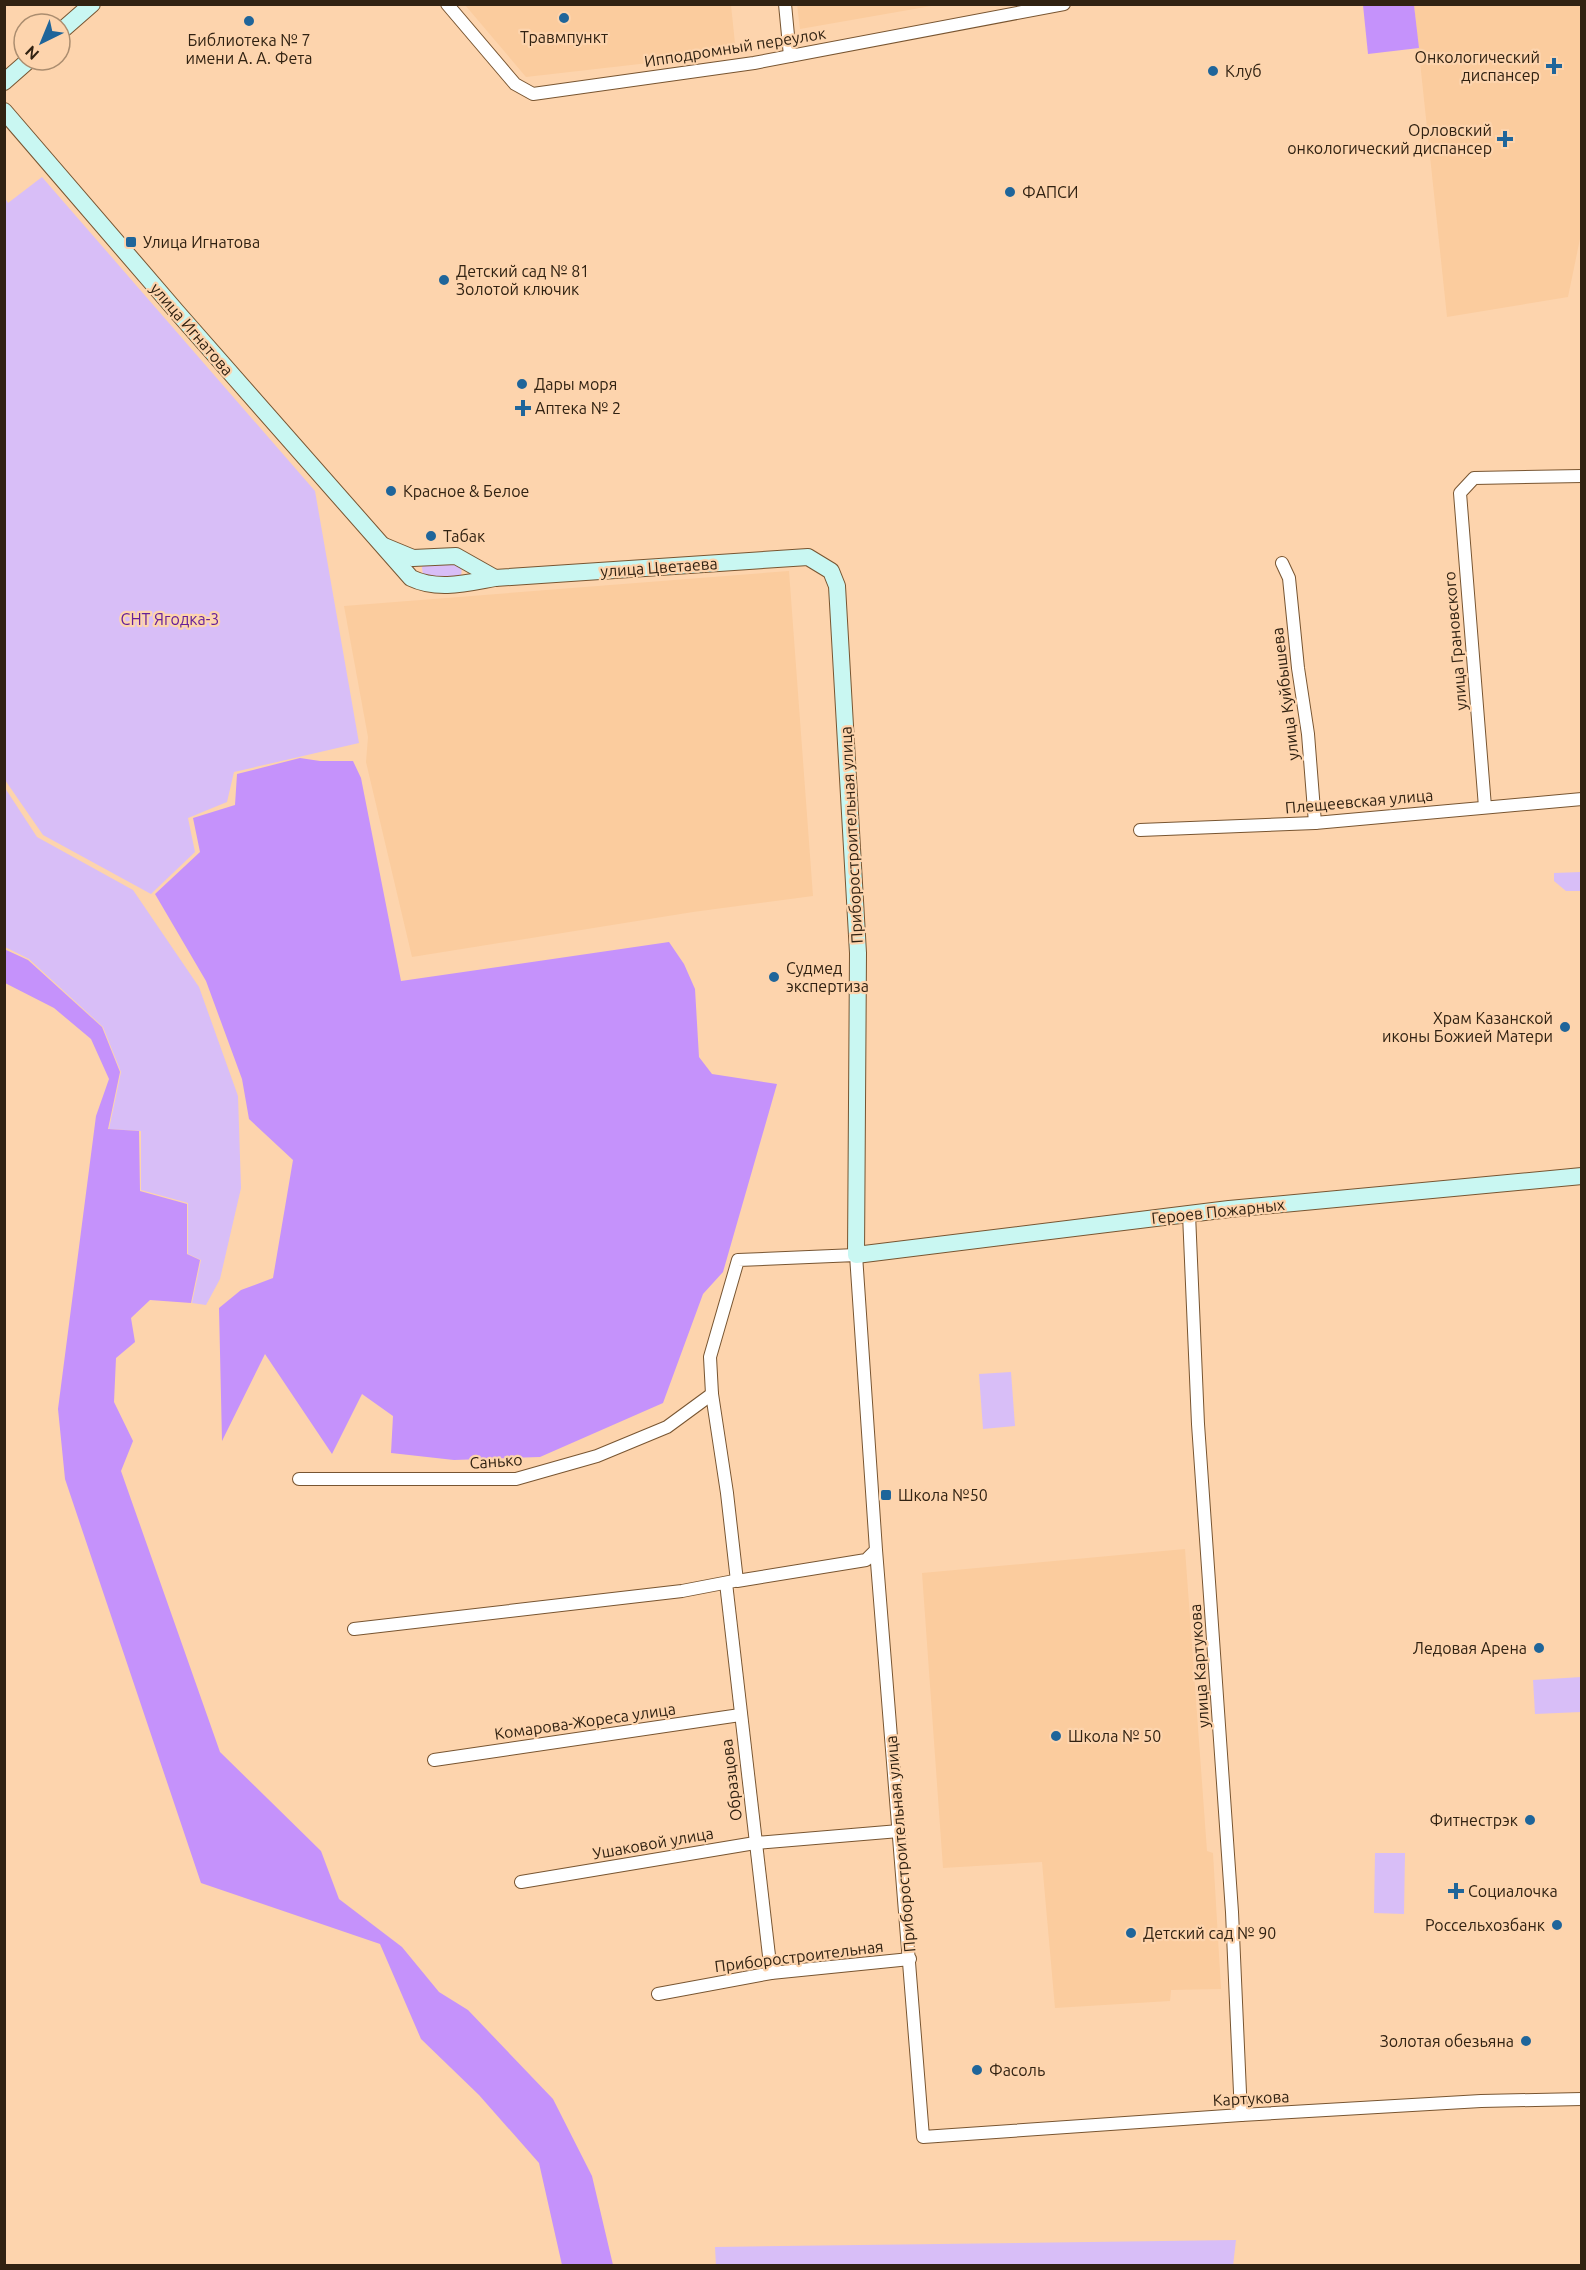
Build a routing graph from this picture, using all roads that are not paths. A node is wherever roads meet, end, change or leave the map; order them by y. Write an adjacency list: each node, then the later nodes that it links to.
1 (92, 4): 5 (main road)
2 (447, 4): 6 (street, Ипподромный переулок)
3 (785, 4): 6 (street)
4 (1064, 4): 6 (street, Ипподромный переулок)
5 (72, 22)
6 (790, 56)
7 (15, 72): 8 (main road)
8 (4, 82)
9 (4, 111): 11 (main road, улица Игнатова)
10 (1581, 476): 20 (street, улица Грановского)
11 (381, 544): 12 (main road, улица Игнатова); 17 (main road, улица Игнатова)
12 (427, 557): 13 (main road, улица Игнатова); 17 (street)
13 (464, 559): 16 (main road); 18 (street)
14 (1282, 563): 21 (street, улица Куйбышева)
15 (822, 564): 16 (main road, улица Цветаева); 25 (main road, Приборостроительная улица)
16 (495, 578): 18 (main road, улица Цветаева)
17 (423, 583): 18 (main road, улица Цветаева)
18 (461, 584)
19 (1581, 799): 20 (street, Плещеевская улица)
20 (1485, 807): 21 (street, Плещеевская улица)
21 (1315, 822): 22 (street, Плещеевская улица)
22 (1140, 830)
23 (1581, 1176): 24 (main road, Героев Пожарных)
24 (1189, 1214): 25 (main road, Героев Пожарных); 40 (street, улица Картукова)
25 (856, 1256): 26 (street); 28 (street, Приборостроительная улица)
26 (712, 1394): 27 (street, Санько); 29 (street)
27 (300, 1479)
28 (876, 1550): 29 (street); 33 (street, Приборостроительная улица)
29 (731, 1582): 30 (street); 31 (street, Образцова)
30 (354, 1629)
31 (740, 1715): 32 (street, Комарова-Жореса улица); 34 (street, Образцова)
32 (434, 1760)
33 (899, 1832): 34 (street, Ушаковой улица); 36 (street, Приборостроительная улица)
34 (755, 1842): 35 (street, Ушаковой улица); 37 (street, Образцова)
35 (521, 1882)
36 (910, 1959): 37 (street, Приборостроительная); 41 (street, Приборостроительная улица)
37 (771, 1972): 38 (street, Приборостроительная)
38 (658, 1994)
39 (1581, 2098): 40 (street, Картукова)
40 (1241, 2115): 41 (street, Картукова)
41 (923, 2137)

